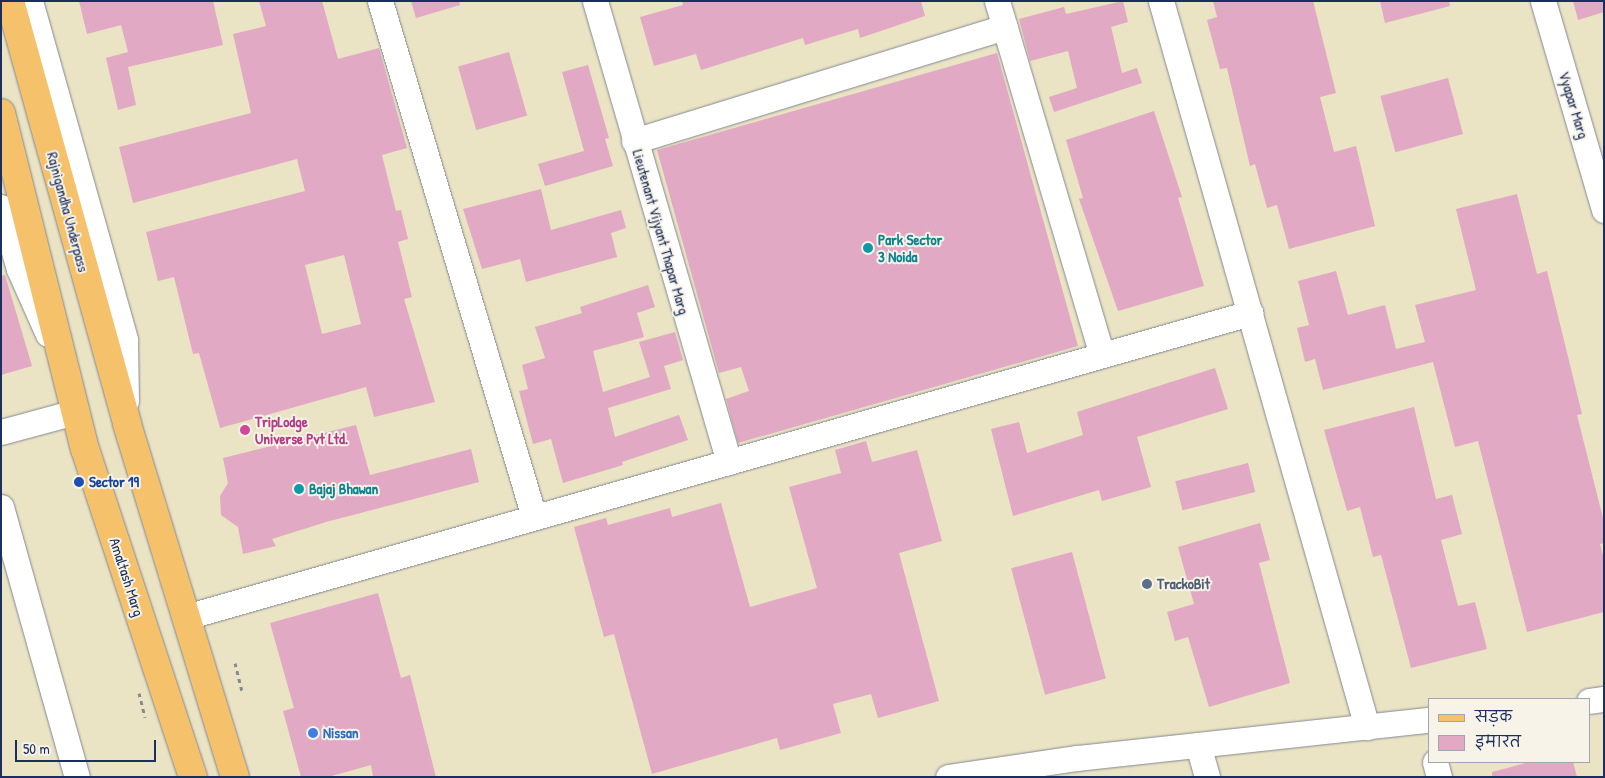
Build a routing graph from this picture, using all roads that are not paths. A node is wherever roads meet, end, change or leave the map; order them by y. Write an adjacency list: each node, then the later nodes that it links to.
1 (10, 1): 18 (main road, Rajnigandha Underpass)
2 (30, 1): 18 (street)
3 (380, 1): 22 (street)
4 (595, 1): 10 (street, Lieutenant Vijyant Thapar Marg)
5 (997, 1): 8 (street)
6 (1161, 1): 14 (street)
7 (1542, 1): 11 (street, Vyapar Marg)
8 (1005, 27): 10 (street); 15 (street)
9 (1, 113): 16 (main road)
10 (634, 141): 20 (street, Lieutenant Vijyant Thapar Marg)
11 (1598, 167): 13 (street, Vyapar Marg)
12 (1, 207): 16 (street)
13 (1604, 210)
14 (1250, 313): 15 (street); 27 (street)
15 (1102, 355): 20 (street)
16 (65, 375): 17 (main road, Amaltash Marg)
17 (75, 412): 19 (street); 32 (main road, Amaltash Marg)
18 (127, 424): 23 (main road)
19 (1, 432)
20 (729, 462): 22 (street)
21 (1, 507): 31 (street)
22 (534, 517): 23 (street)
23 (186, 617): 33 (main road)
24 (1604, 699): 25 (street)
25 (1590, 701)
26 (1427, 726): 27 (street)
27 (1367, 727): 28 (street)
28 (1198, 745): 30 (street); 35 (street)
29 (1435, 763): 36 (street)
30 (985, 774): 34 (street)
31 (77, 777)
32 (193, 777)
33 (235, 777)
34 (948, 777)
35 (1207, 777)
36 (1439, 777)

